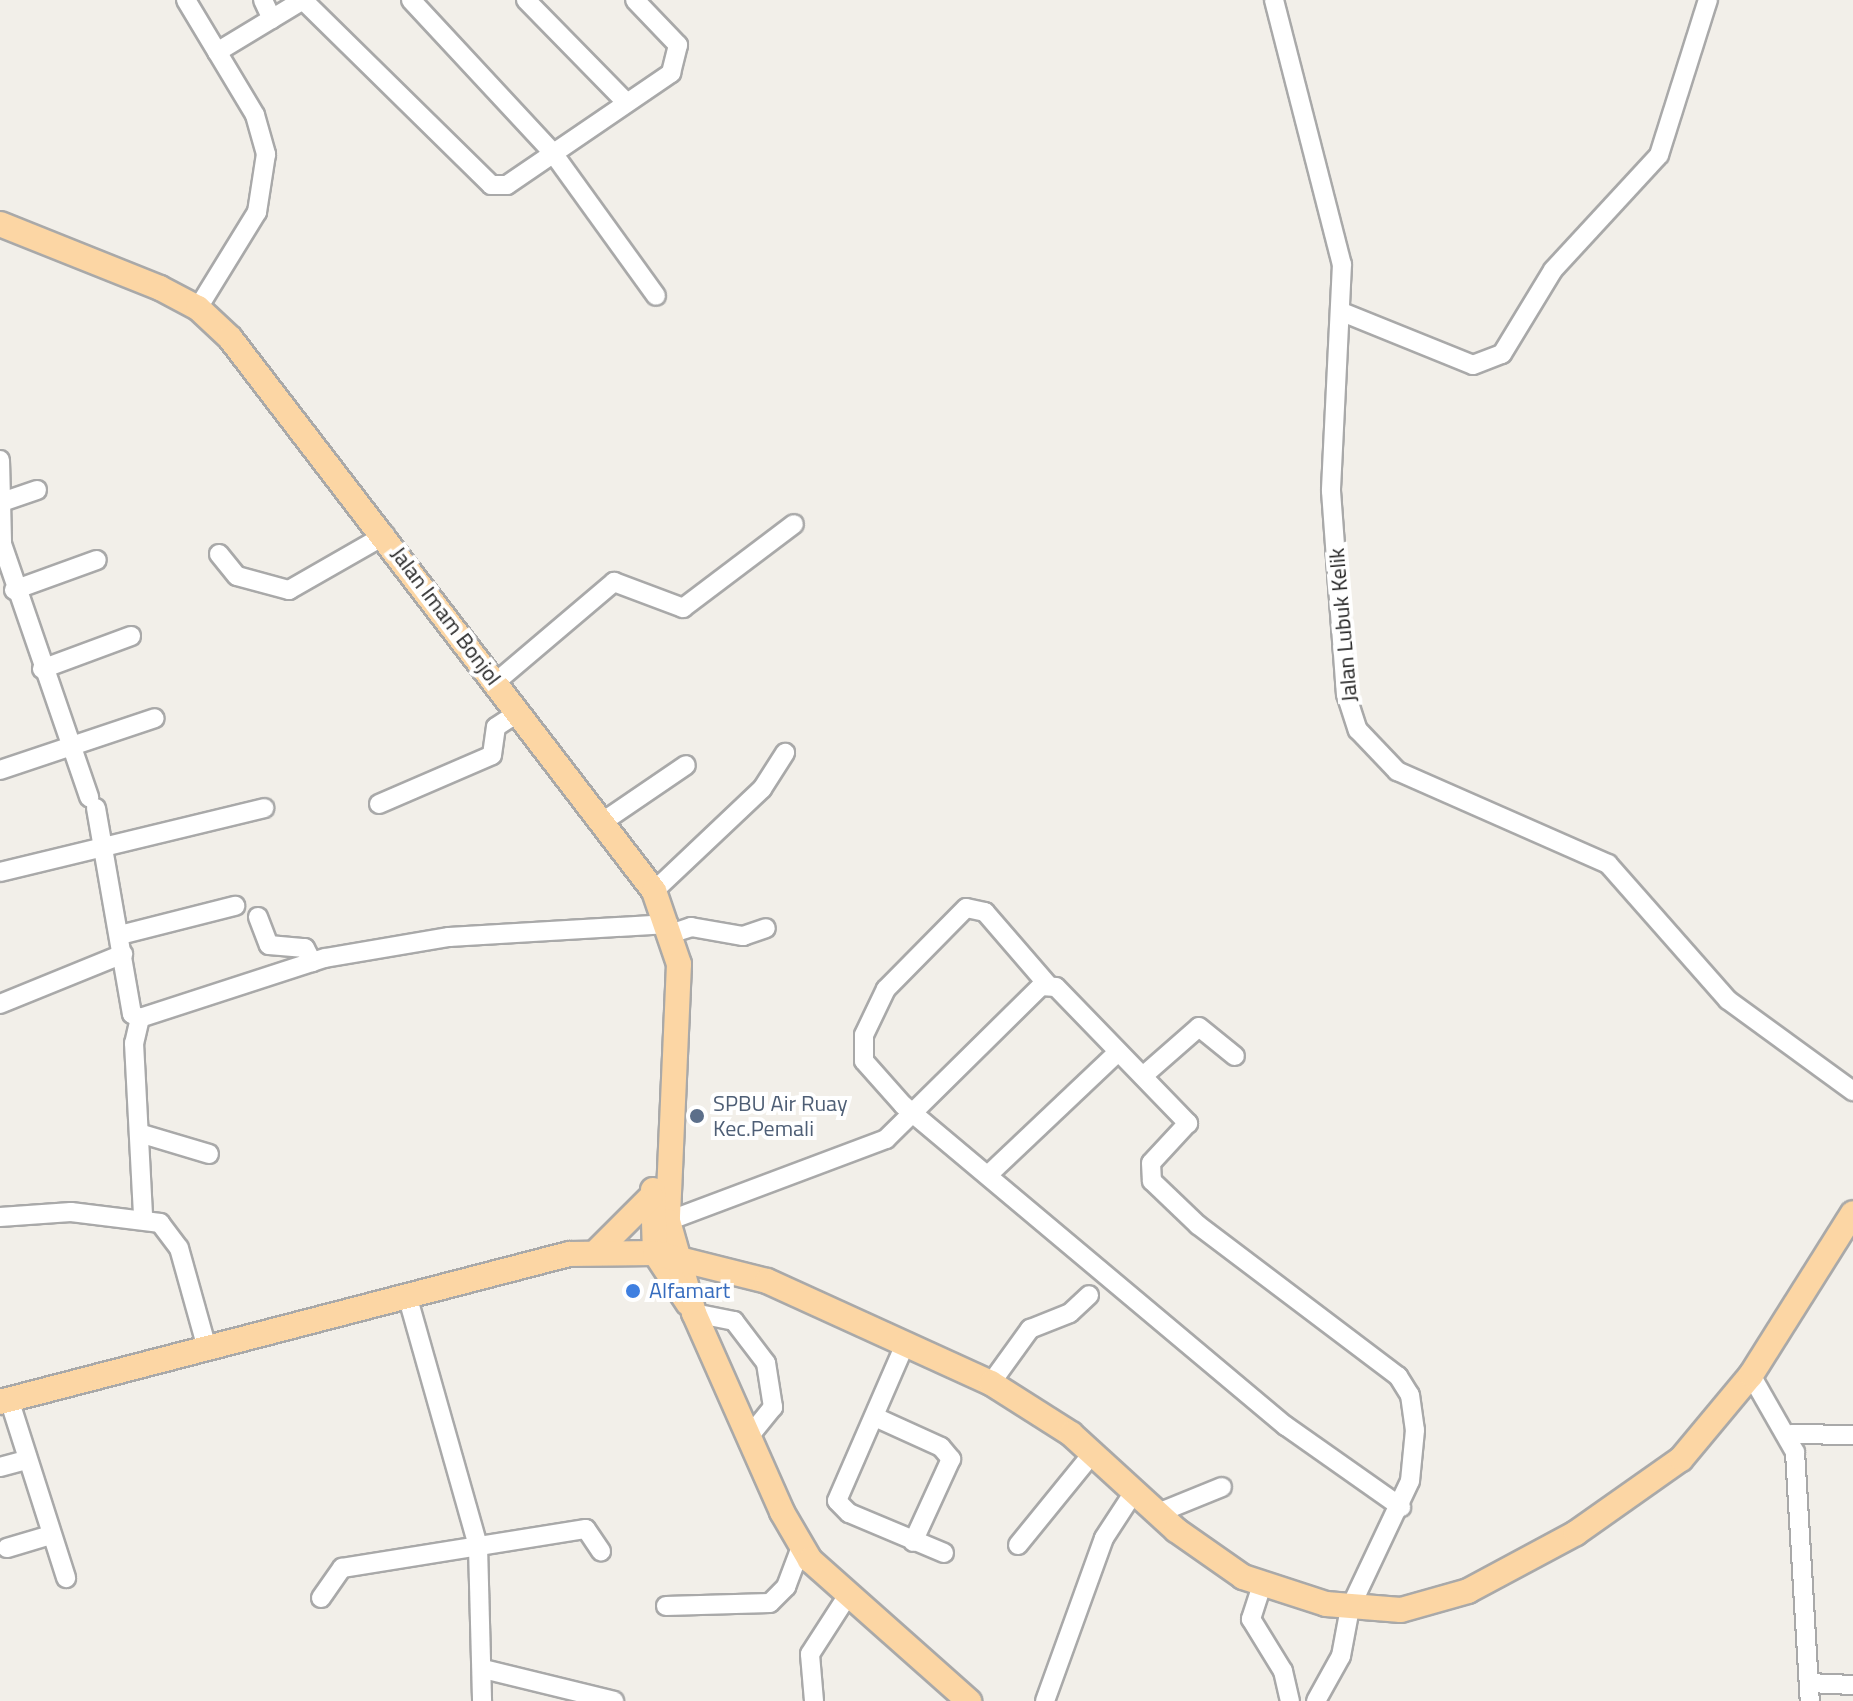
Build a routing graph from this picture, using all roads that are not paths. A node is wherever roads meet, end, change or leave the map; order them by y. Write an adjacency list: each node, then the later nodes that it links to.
1 (186, 0): 10 (street)
2 (263, 0): 9 (street)
3 (303, 0): 9 (street); 12 (street)
4 (411, 0): 12 (street)
5 (526, 0): 11 (street)
6 (635, 0): 11 (street)
7 (1274, 0): 16 (street, Jalan Lubuk Kelik)
8 (1708, 0): 16 (street)
9 (272, 19): 10 (street)
10 (217, 52): 15 (street)
11 (626, 102): 12 (street)
12 (553, 153): 14 (street)
13 (0, 224): 15 (main road, Jalan Imam Bonjol)
14 (656, 296)
15 (198, 308): 21 (main road, Jalan Imam Bonjol)
16 (1342, 312): 53 (street, Jalan Lubuk Kelik)
17 (0, 460): 19 (street)
18 (37, 490): 19 (street)
19 (2, 502): 24 (street)
20 (794, 524): 27 (street)
21 (385, 535): 22 (street); 27 (main road, Jalan Imam Bonjol)
22 (219, 554)
23 (97, 560): 24 (street)
24 (14, 590): 26 (street)
25 (131, 636): 26 (street)
26 (42, 669): 30 (street)
27 (496, 682): 28 (main road, Jalan Imam Bonjol)
28 (519, 712): 34 (street); 36 (main road, Jalan Imam Bonjol)
29 (155, 718): 30 (street)
30 (70, 746): 33 (street); 37 (street)
31 (785, 753): 39 (street)
32 (686, 765): 36 (street)
33 (0, 770)
34 (379, 804)
35 (264, 808): 37 (street)
36 (604, 821): 39 (main road, Jalan Imam Bonjol)
37 (106, 849): 38 (street); 44 (street)
38 (0, 872)
39 (654, 891): 42 (main road, Jalan Imam Bonjol)
40 (235, 906): 44 (street)
41 (258, 917): 46 (street)
42 (671, 928): 43 (street); 46 (street); 56 (main road, Jalan Imam Bonjol)
43 (766, 928)
44 (120, 935): 45 (street)
45 (123, 954): 48 (street); 49 (street)
46 (312, 962): 49 (street)
47 (1048, 985): 50 (street); 54 (street); 54 (street)
48 (0, 1004)
49 (140, 1018): 55 (street)
50 (1118, 1052): 52 (street); 58 (street)
51 (1235, 1056): 52 (street)
52 (1143, 1076): 84 (street)
53 (1853, 1091)
54 (917, 1110): 58 (street); 63 (street)
55 (139, 1133): 57 (street); 61 (street)
56 (669, 1152): 59 (main road, Jalan Imam Bonjol); 63 (main road, Jalan Imam Bonjol)
57 (209, 1154)
58 (988, 1175): 84 (street)
59 (651, 1197): 64 (main road); 65 (main road, Jalan Imam Bonjol)
60 (1853, 1213): 72 (main road)
61 (143, 1216): 62 (street); 71 (street)
62 (0, 1217)
63 (668, 1221): 66 (main road, Jalan Imam Bonjol)
64 (599, 1249): 65 (main road); 67 (main road)
65 (655, 1253): 66 (main road); 69 (main road)
66 (682, 1257): 69 (main road, Jalan Imam Bonjol); 70 (main road)
67 (407, 1295): 71 (main road); 89 (street)
68 (1089, 1295): 73 (street)
69 (694, 1310): 78 (main road); 78 (street)
70 (906, 1342): 73 (main road); 75 (street)
71 (207, 1348): 74 (main road)
72 (1751, 1375): 76 (street); 99 (main road)
73 (991, 1383): 79 (main road)
74 (4, 1400): 80 (street)
75 (875, 1417): 87 (street); 87 (street)
76 (1791, 1434): 77 (street); 102 (street)
77 (1853, 1435)
78 (749, 1437): 90 (main road)
79 (1092, 1454): 83 (main road); 88 (street)
80 (26, 1460): 81 (street); 86 (street)
81 (0, 1467)
82 (1222, 1487): 85 (street)
83 (1134, 1492): 85 (main road); 107 (street)
84 (1401, 1507): 99 (street)
85 (1158, 1513): 95 (main road)
86 (51, 1535): 91 (street); 94 (street)
87 (913, 1542): 93 (street)
88 (1018, 1545)
89 (478, 1546): 92 (street); 97 (street); 100 (street)
90 (801, 1547): 96 (main road); 98 (street)
91 (7, 1548)
92 (601, 1551)
93 (944, 1553)
94 (66, 1578)
95 (1262, 1585): 99 (main road); 108 (street)
96 (848, 1595): 105 (street); 106 (main road)
97 (321, 1598)
98 (666, 1606)
99 (1350, 1608): 109 (street)
100 (483, 1669): 103 (street); 104 (street)
101 (1853, 1685): 102 (street)
102 (1809, 1692)
103 (482, 1701)
104 (614, 1701)
105 (814, 1701)
106 (969, 1701)
107 (1045, 1701)
108 (1290, 1701)
109 (1316, 1701)

